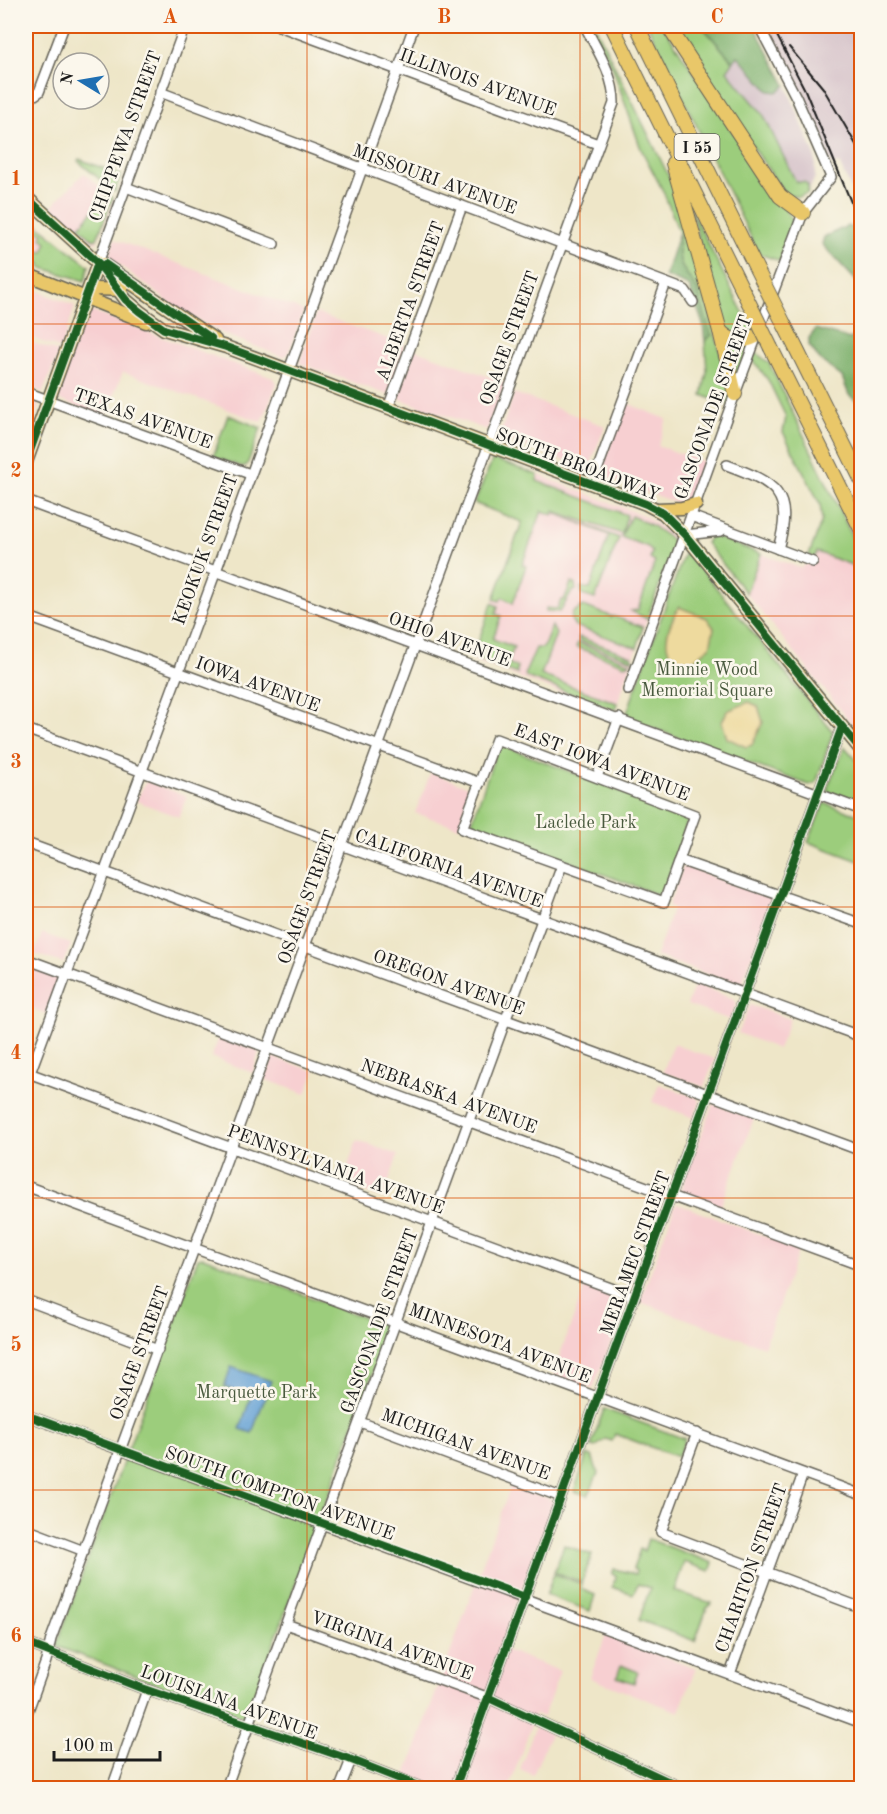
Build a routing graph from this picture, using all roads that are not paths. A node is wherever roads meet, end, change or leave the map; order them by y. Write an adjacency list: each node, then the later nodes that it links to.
1 (64, 26): 12 (street)
2 (185, 26): 11 (street, CHIPPEWA STREET)
3 (279, 26): 10 (street, ILLINOIS AVENUE)
4 (414, 26): 10 (street, KEOKUK STREET)
5 (585, 26): 14 (street, OSAGE STREET)
6 (612, 26): 13 (highway, I 55)
7 (637, 26): 42 (highway, I 55, bridge)
8 (668, 26): 19 (highway)
9 (759, 26): 19 (street, GASCONADE STREET)
10 (397, 69): 14 (street, ILLINOIS AVENUE); 15 (street, KEOKUK STREET)
11 (160, 92): 15 (street, MISSOURI AVENUE); 16 (street, CHIPPEWA STREET)
12 (26, 101)
13 (664, 132): 30 (highway); 48 (highway, I 55, bridge)
14 (598, 144): 20 (street, OSAGE STREET)
15 (363, 170): 18 (street, MISSOURI AVENUE); 33 (street, KEOKUK STREET)
16 (126, 186): 21 (street); 22 (street, CHIPPEWA STREET)
17 (26, 197): 22 (main road, SOUTH BROADWAY)
18 (462, 206): 20 (street, MISSOURI AVENUE); 37 (street, ALBERTA STREET)
19 (803, 213): 31 (street, GASCONADE STREET)
20 (561, 243): 24 (street, MISSOURI AVENUE); 38 (street, OSAGE STREET)
21 (274, 244)
22 (98, 262): 25 (main road, SOUTH BROADWAY); 26 (main road, CHIPPEWA STREET); 28 (main road, SOUTH BROADWAY)
23 (26, 273): 26 (main road)
24 (666, 282): 27 (street, MISSOURI AVENUE); 43 (street)
25 (118, 290): 26 (main road); 28 (main road); 29 (main road, SOUTH BROADWAY)
26 (86, 296): 29 (main road); 36 (main road, CHIPPEWA STREET)
27 (693, 302)
28 (189, 324): 32 (main road, SOUTH BROADWAY)
29 (164, 328): 32 (main road, SOUTH BROADWAY)
30 (720, 331): 31 (highway); 35 (highway)
31 (756, 336): 35 (street, GASCONADE STREET)
32 (226, 347): 33 (main road, SOUTH BROADWAY)
33 (288, 371): 37 (main road, SOUTH BROADWAY); 41 (street, KEOKUK STREET)
34 (26, 392): 36 (street, TEXAS AVENUE)
35 (735, 394): 45 (street, GASCONADE STREET)
36 (48, 401): 39 (main road, CHIPPEWA STREET); 41 (street, TEXAS AVENUE)
37 (388, 408): 38 (main road, SOUTH BROADWAY)
38 (489, 445): 43 (main road, SOUTH BROADWAY); 55 (street, OSAGE STREET)
39 (26, 462)
40 (727, 465): 51 (street)
41 (250, 474): 53 (street, KEOKUK STREET)
42 (861, 481)
43 (592, 484): 46 (main road, SOUTH BROADWAY)
44 (26, 501): 53 (street, OHIO AVENUE)
45 (696, 504): 46 (main road); 47 (street, GASCONADE STREET)
46 (657, 509): 50 (main road, SOUTH BROADWAY)
47 (691, 516): 49 (street); 50 (street, GASCONADE STREET)
48 (861, 531)
49 (736, 533): 50 (street); 51 (street)
50 (685, 535): 57 (street, GASCONADE STREET); 59 (main road, SOUTH BROADWAY)
51 (778, 549): 52 (street)
52 (813, 562)
53 (216, 571): 55 (street, OHIO AVENUE); 56 (street, KEOKUK STREET)
54 (26, 616): 56 (street, IOWA AVENUE)
55 (416, 644): 58 (street, OHIO AVENUE); 61 (street, OSAGE STREET)
56 (178, 673): 61 (street, IOWA AVENUE); 63 (street, KEOKUK STREET)
57 (628, 690)
58 (619, 718): 64 (street); 66 (street, OHIO AVENUE)
59 (842, 727): 62 (main road, SOUTH BROADWAY); 66 (street, MERAMEC STREET)
60 (26, 729): 63 (street, CALIFORNIA AVENUE)
61 (379, 746): 65 (street, IOWA AVENUE); 69 (street, OSAGE STREET)
62 (861, 751)
63 (141, 772): 69 (street, CALIFORNIA AVENUE); 72 (street, KEOKUK STREET)
64 (597, 777): 65 (street, EAST IOWA AVENUE); 70 (street, EAST IOWA AVENUE)
65 (480, 783): 71 (street)
66 (818, 794): 67 (street, OHIO AVENUE); 73 (street, MERAMEC STREET)
67 (861, 810)
68 (26, 843): 72 (street, OREGON AVENUE)
69 (343, 846): 74 (street, CALIFORNIA AVENUE); 76 (street, OSAGE STREET)
70 (679, 860): 71 (street); 73 (street)
71 (562, 865): 74 (street, GASCONADE STREET)
72 (104, 872): 76 (street, OREGON AVENUE); 78 (street, KEOKUK STREET)
73 (781, 895): 75 (street); 79 (street, MERAMEC STREET)
74 (542, 920): 79 (street, CALIFORNIA AVENUE); 80 (street, GASCONADE STREET)
75 (861, 924)
76 (306, 946): 80 (street, OREGON AVENUE); 82 (street, OSAGE STREET)
77 (26, 959): 78 (street, NEBRASKA AVENUE)
78 (66, 973): 82 (street, NEBRASKA AVENUE); 83 (street, KEOKUK STREET)
79 (745, 994): 81 (street, CALIFORNIA AVENUE); 85 (street, MERAMEC STREET)
80 (506, 1020): 85 (street, OREGON AVENUE); 86 (street, GASCONADE STREET)
81 (861, 1038)
82 (269, 1048): 86 (street, NEBRASKA AVENUE); 87 (street, OSAGE STREET)
83 (27, 1073): 84 (street, KEOKUK STREET); 87 (street, PENNSYLVANIA AVENUE)
84 (26, 1084)
85 (708, 1095): 88 (street, OREGON AVENUE); 90 (street, MERAMEC STREET)
86 (469, 1121): 90 (street, NEBRASKA AVENUE); 91 (street, GASCONADE STREET)
87 (232, 1148): 91 (street, PENNSYLVANIA AVENUE); 92 (street, OSAGE STREET)
88 (861, 1151)
89 (26, 1186): 92 (street, MINNESOTA AVENUE)
90 (672, 1196): 93 (street, NEBRASKA AVENUE); 94 (street, MERAMEC STREET)
91 (433, 1222): 94 (street, PENNSYLVANIA AVENUE); 96 (street, GASCONADE STREET)
92 (195, 1249): 96 (street, MINNESOTA AVENUE); 97 (street, OSAGE STREET)
93 (861, 1266)
94 (635, 1297): 98 (street, MERAMEC STREET)
95 (26, 1300): 97 (street)
96 (397, 1322): 98 (street, MINNESOTA AVENUE); 100 (street, GASCONADE STREET)
97 (158, 1350): 102 (street, OSAGE STREET)
98 (598, 1397): 101 (street, MINNESOTA AVENUE); 105 (street, MERAMEC STREET)
99 (26, 1415): 102 (street, SOUTH COMPTON AVENUE)
100 (360, 1422): 105 (street, MICHIGAN AVENUE); 106 (street, GASCONADE STREET)
101 (697, 1433): 103 (street, MINNESOTA AVENUE); 109 (street)
102 (121, 1450): 106 (street, SOUTH COMPTON AVENUE); 108 (street, OSAGE STREET)
103 (803, 1474): 104 (street, MINNESOTA AVENUE); 109 (street, CHARITON STREET)
104 (861, 1495)
105 (561, 1497): 110 (street, MERAMEC STREET)
106 (322, 1525): 110 (street, SOUTH COMPTON AVENUE); 112 (street, GASCONADE STREET)
107 (26, 1529): 108 (street)
108 (84, 1551): 114 (street, OSAGE STREET)
109 (768, 1572): 111 (street); 115 (street, CHARITON STREET)
110 (525, 1597): 115 (street, SOUTH COMPTON AVENUE); 117 (street, MERAMEC STREET)
111 (861, 1608)
112 (286, 1624): 117 (street, VIRGINIA AVENUE); 120 (street, GASCONADE STREET)
113 (26, 1643): 114 (street, LOUISIANA AVENUE)
114 (48, 1651): 116 (street, LOUISIANA AVENUE); 118 (street, OSAGE STREET)
115 (729, 1674): 119 (street, SOUTH COMPTON AVENUE)
116 (147, 1690): 120 (street, LOUISIANA AVENUE); 122 (street)
117 (489, 1698): 126 (street, MERAMEC STREET); 127 (street, VIRGINIA AVENUE)
118 (26, 1716)
119 (861, 1723)
120 (248, 1726): 121 (street, LOUISIANA AVENUE); 123 (street, GASCONADE STREET)
121 (351, 1760): 124 (street); 125 (street, LOUISIANA AVENUE)
122 (112, 1788)
123 (226, 1788)
124 (340, 1788)
125 (423, 1788)
126 (455, 1788)
127 (682, 1788)

